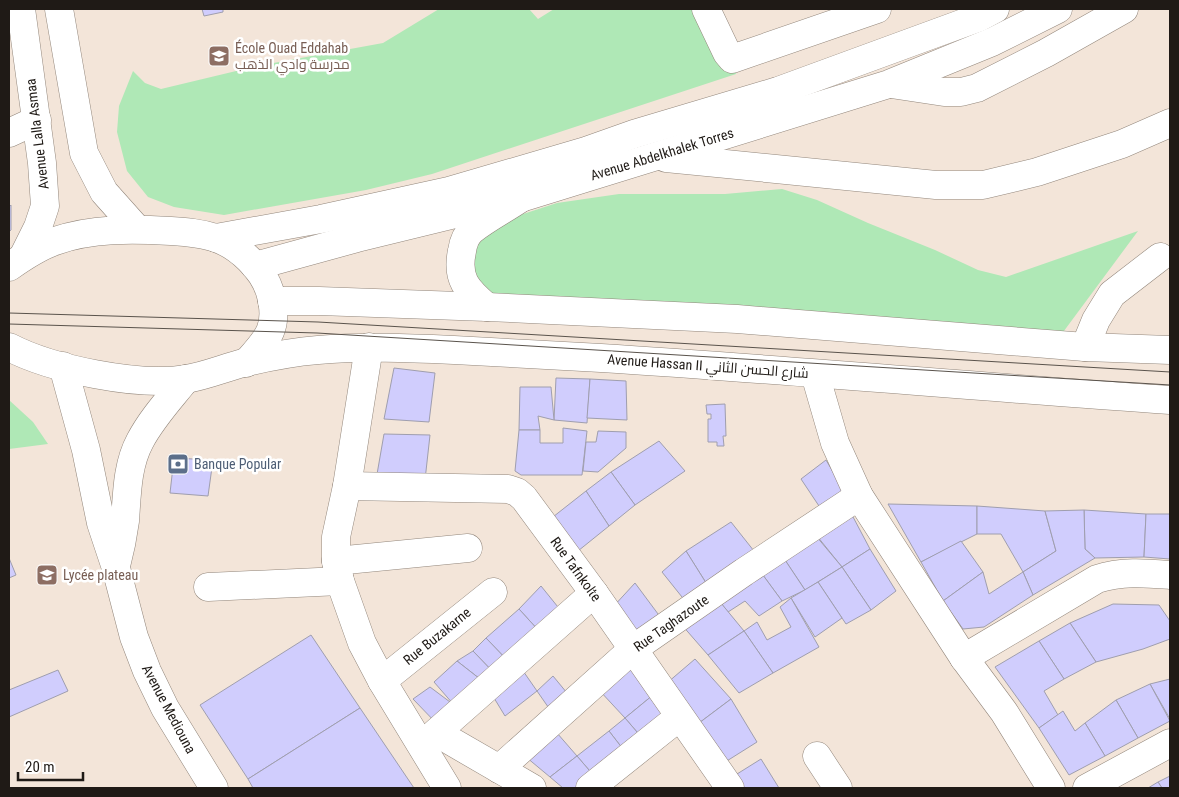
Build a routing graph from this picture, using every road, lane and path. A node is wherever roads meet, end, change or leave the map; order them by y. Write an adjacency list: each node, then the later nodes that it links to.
1 (22, 9): 9 (main road, Avenue Lalla Asmaa)
2 (58, 9): 15 (main road)
3 (706, 9): 4 (main road)
4 (877, 9)
5 (1058, 9): 8 (main road, Avenue Abdelkhalek Torres)
6 (1124, 9): 8 (main road)
7 (983, 12): 12 (main road, Avenue Abdelkhalek Torres)
8 (889, 84): 13 (main road, Avenue Abdelkhalek Torres)
9 (37, 120): 11 (main road); 18 (main road, Avenue Lalla Asmaa)
10 (1170, 123): 13 (main road)
11 (9, 133)
12 (634, 134): 13 (main road); 16 (main road, Avenue Abdelkhalek Torres)
13 (653, 157): 14 (main road, Avenue Abdelkhalek Torres)
14 (521, 198): 19 (main road, Avenue Abdelkhalek Torres); 21 (main road)
15 (136, 229): 16 (main road); 18 (main road)
16 (216, 238): 19 (main road)
17 (1160, 257): 24 (main road)
18 (16, 261)
19 (255, 266): 20 (main road)
20 (272, 301): 21 (main road); 26 (main road)
21 (487, 307): 24 (main road)
22 (9, 347): 27 (main road, Avenue Hassan II شارع الحسن الثاني)
23 (369, 347): 26 (main road, Avenue Hassan II شارع الحسن الثاني); 28 (main road, Avenue Hassan II شارع الحسن الثاني); 31 (main road)
24 (1086, 347): 25 (main road)
25 (1170, 350)
26 (246, 363): 29 (main road, Avenue Hassan II شارع الحسن الثاني)
27 (63, 366): 29 (main road, Avenue Hassan II شارع الحسن الثاني); 34 (main road, Avenue Mediouna)
28 (815, 374): 30 (main road, Avenue Hassan II شارع الحسن الثاني); 32 (main road)
29 (186, 379): 34 (main road, Avenue Mediouna)
30 (1170, 400)
31 (347, 486): 35 (main road); 39 (main road, Rue Tafnkolte)
32 (858, 496): 40 (main road, Rue Taghazoute); 41 (main road)
33 (468, 548): 35 (main road)
34 (116, 568): 49 (main road, Avenue Mediouna)
35 (338, 571): 37 (main road); 42 (main road)
36 (1170, 574): 41 (main road)
37 (208, 587)
38 (493, 592): 42 (main road, Rue Buzakarne)
39 (594, 594): 40 (main road, Rue Tafnkolte); 44 (main road)
40 (633, 650): 43 (main road, Rue Tafnkolte); 47 (main road, Rue Taghazoute)
41 (964, 658): 54 (main road)
42 (382, 681): 44 (main road)
43 (679, 717): 48 (main road); 52 (main road, Rue Tafnkolte)
44 (430, 739): 47 (main road); 50 (main road)
45 (1170, 743): 55 (main road)
46 (817, 756): 53 (main road)
47 (499, 769): 51 (main road)
48 (598, 786)
49 (214, 788)
50 (447, 788)
51 (532, 788)
52 (730, 788)
53 (838, 788)
54 (1051, 788)
55 (1087, 788)

